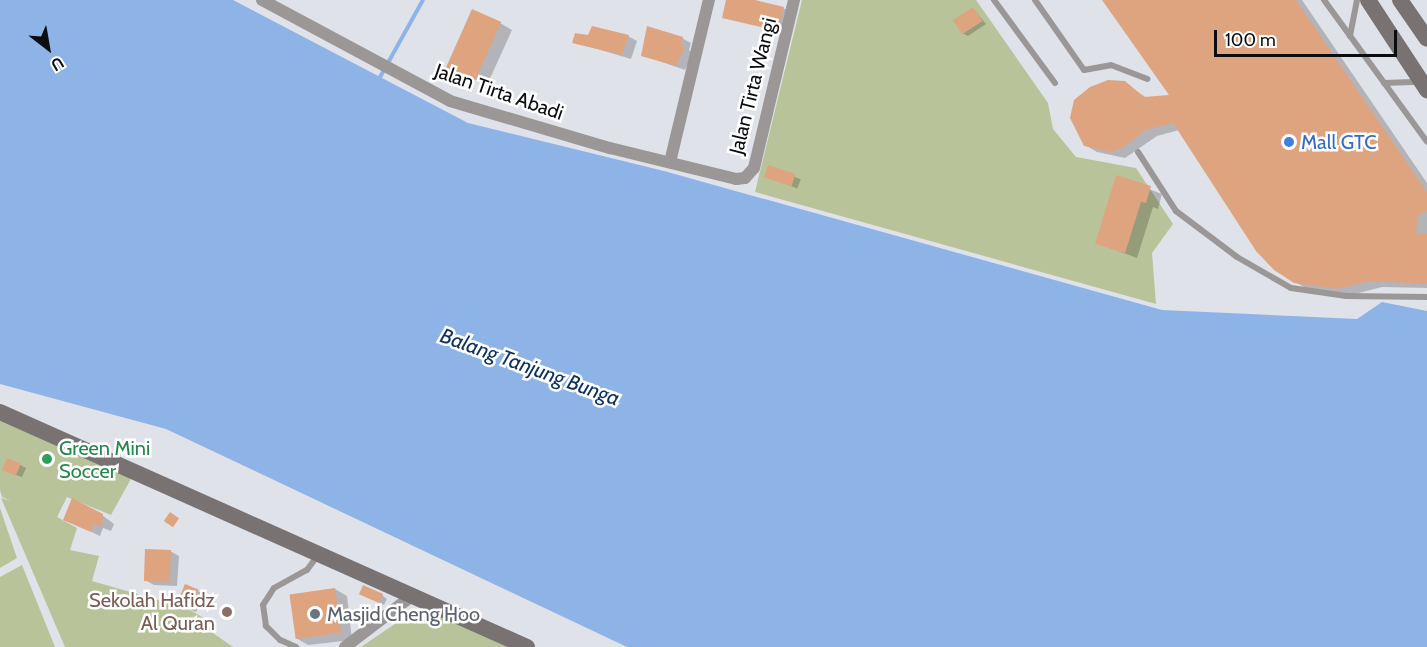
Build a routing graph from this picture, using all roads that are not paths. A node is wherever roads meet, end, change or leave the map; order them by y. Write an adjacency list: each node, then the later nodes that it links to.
1 (262, 0): 18 (street, Jalan Tirta Abadi)
2 (709, 0): 18 (street)
3 (794, 0): 19 (street, Jalan Tirta Wangi)
4 (994, 0): 13 (lane)
5 (1035, 0): 12 (lane)
6 (1324, 0): 10 (lane)
7 (1357, 0): 10 (lane)
8 (1368, 0): 15 (street)
9 (1400, 0): 11 (street)
10 (1350, 36): 14 (lane)
11 (1427, 39)
12 (1147, 79)
13 (1055, 83)
14 (1384, 83): 15 (lane); 16 (lane)
15 (1425, 86)
16 (1427, 142)
17 (1138, 152): 20 (lane)
18 (670, 162): 19 (street, Jalan Tirta Abadi)
19 (745, 178)
20 (1427, 297)
21 (0, 412): 22 (street)
22 (320, 554): 23 (street); 24 (lane)
23 (412, 596): 25 (street); 26 (street)
24 (296, 647)
25 (345, 647)
26 (527, 647)

